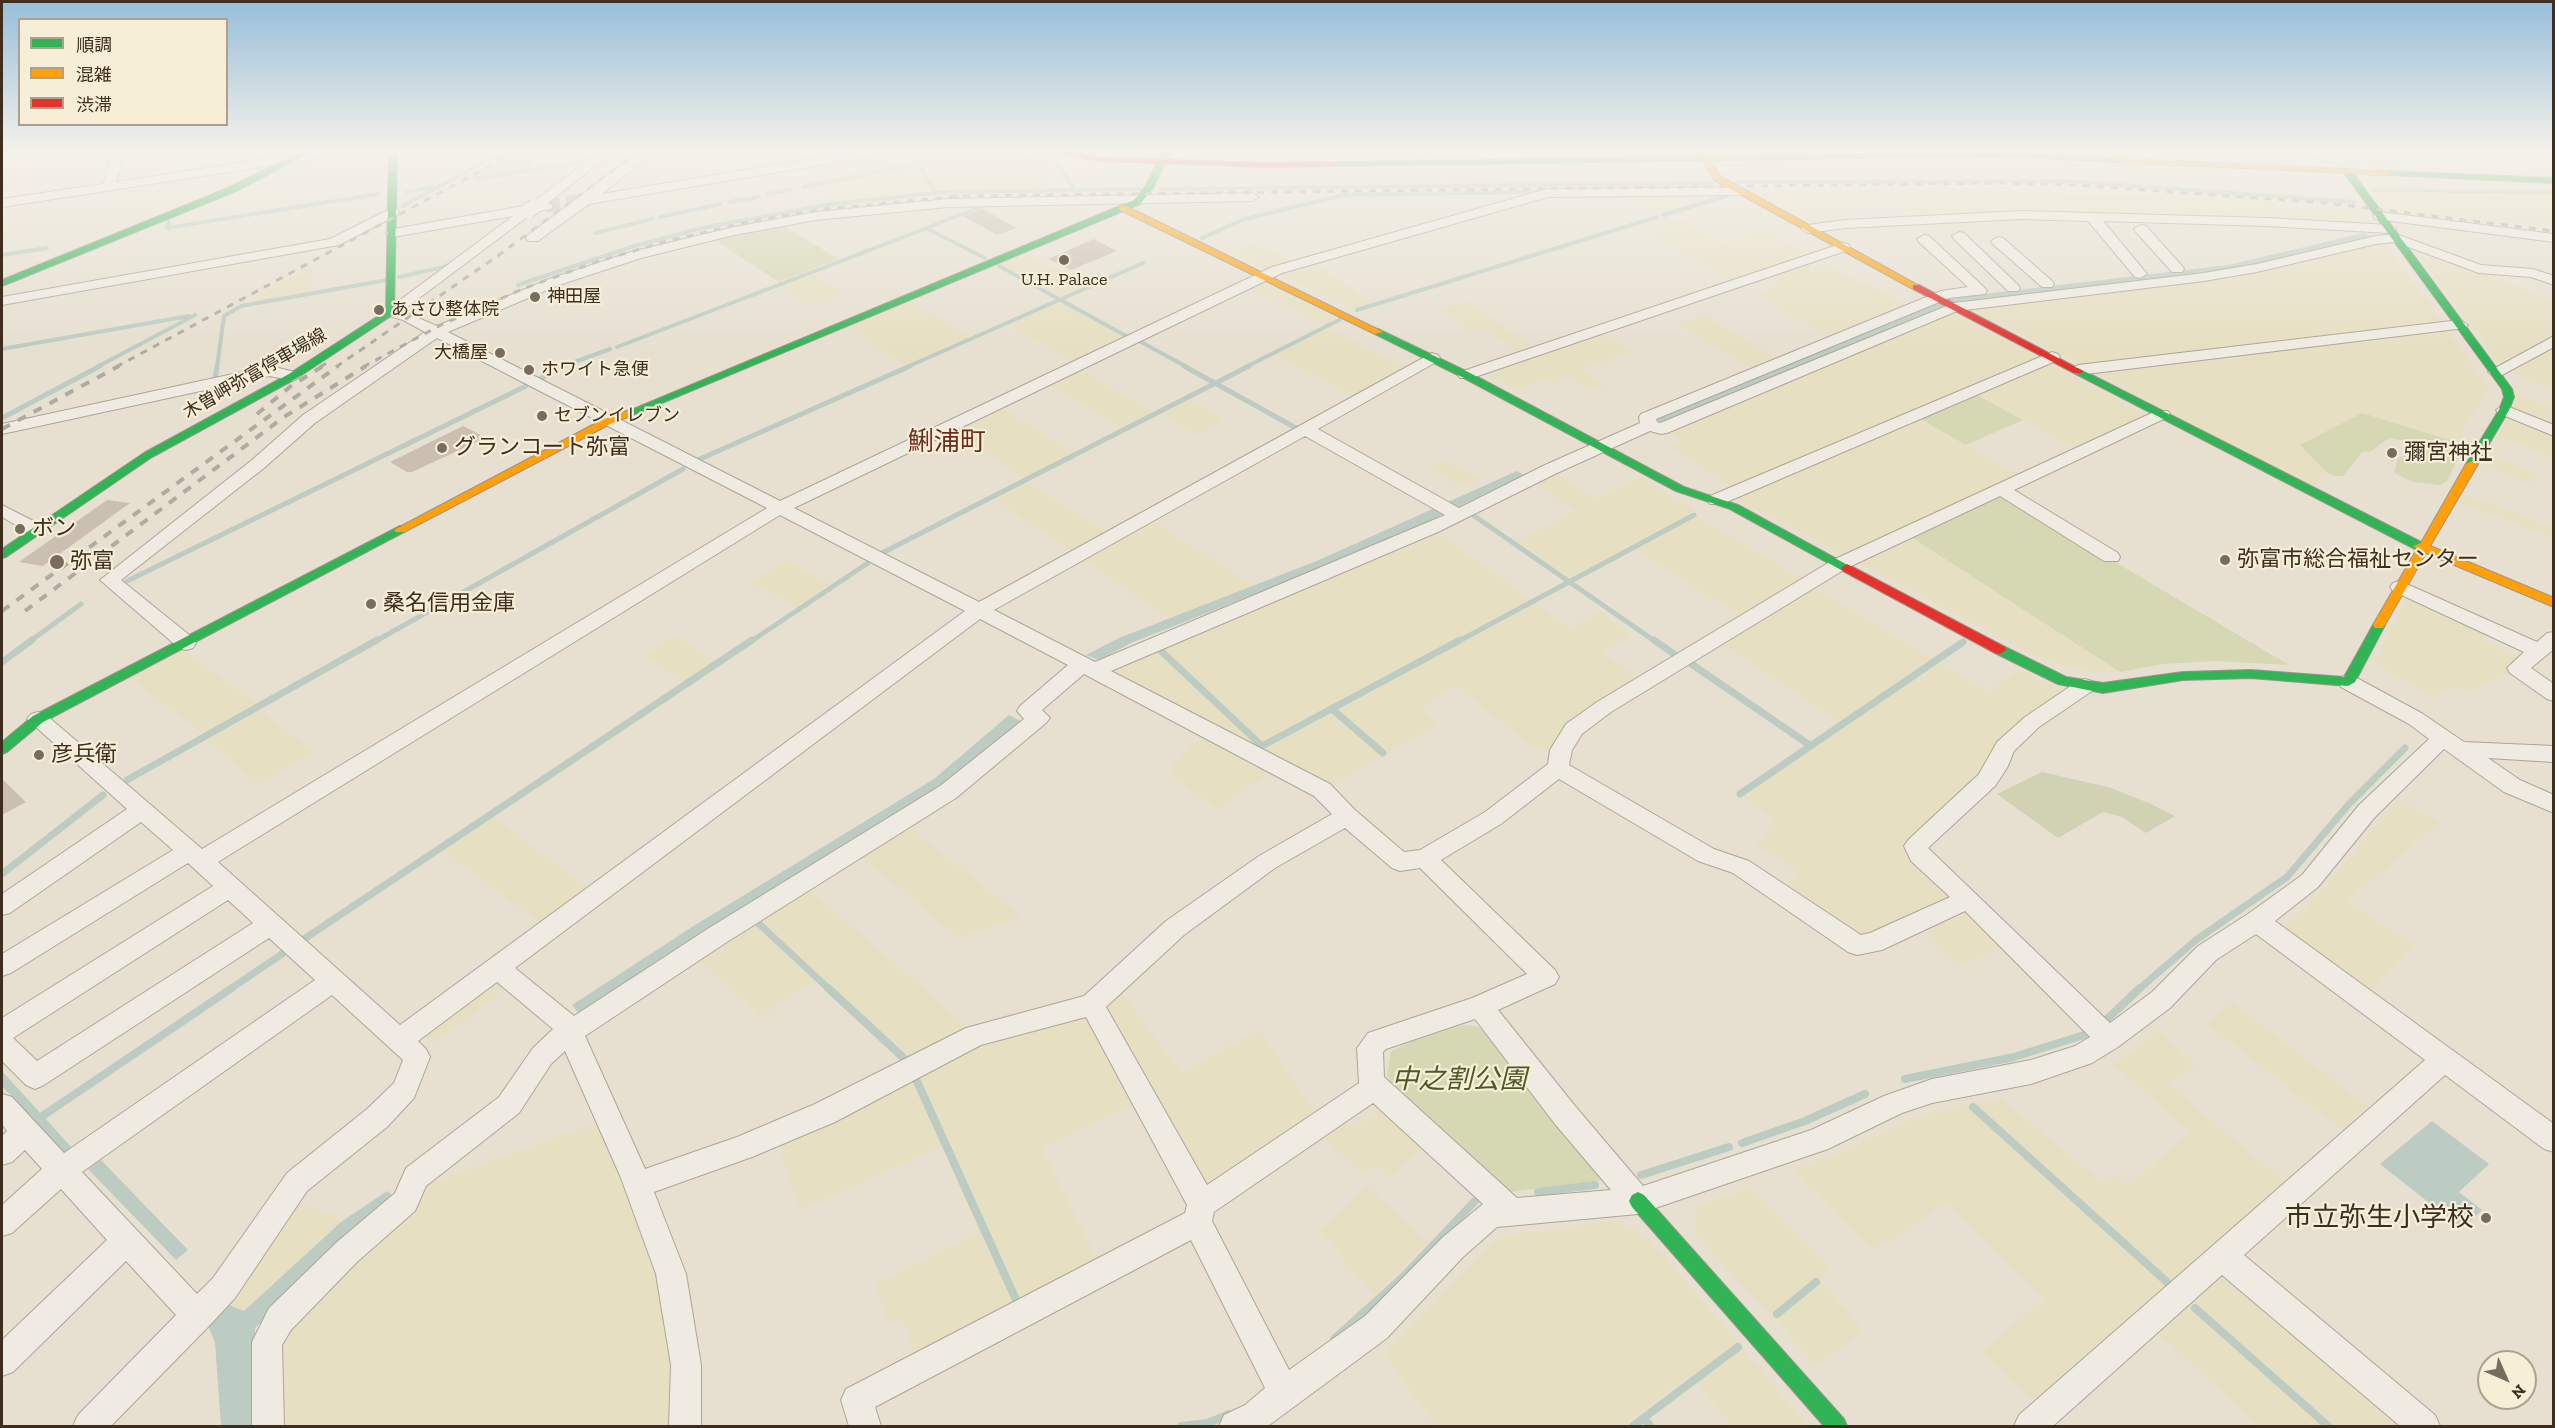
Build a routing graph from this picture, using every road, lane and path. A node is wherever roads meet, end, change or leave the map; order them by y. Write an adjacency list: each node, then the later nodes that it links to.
1 (2380, 216): 20 (main road)
2 (165, 217): 32 (main road)
3 (383, 217): 36 (street)
4 (392, 217): 19 (main road)
5 (485, 217): 19 (street)
6 (524, 217): 38 (street)
7 (563, 217): 22 (street)
8 (820, 217): 40 (street)
9 (1102, 217): 50 (main road)
10 (1141, 217): 30 (main road)
11 (1464, 217): 30 (street)
12 (1786, 217): 17 (main road)
13 (1996, 217): 17 (street)
14 (2062, 217): 15 (street)
15 (2092, 217): 20 (street); 29 (street)
16 (2385, 217): 23 (street)
17 (1808, 229): 26 (main road)
18 (2141, 229): 28 (street)
19 (393, 233): 38 (main road)
20 (2392, 234): 27 (street); 31 (street); 39 (main road)
21 (1959, 236): 34 (street)
22 (533, 238)
23 (2553, 238)
24 (1924, 239): 35 (street)
25 (1998, 241): 33 (street)
26 (1843, 247): 37 (main road); 46 (street)
27 (2291, 252): 28 (street); 37 (street)
28 (2177, 269): 29 (street)
29 (2140, 274): 33 (street)
30 (1265, 277): 43 (main road); 59 (street)
31 (2553, 281)
32 (2, 283)
33 (2047, 284): 34 (street)
34 (2013, 288): 35 (street)
35 (1980, 291): 37 (street)
36 (2, 301)
37 (1946, 303): 42 (main road); 56 (street)
38 (391, 312): 40 (street); 47 (main road, 木曽岬弥富停車場線)
39 (2460, 325): 44 (street); 45 (main road)
40 (435, 332): 50 (street); 70 (street)
41 (2553, 340): 45 (street)
42 (2052, 357): 44 (main road); 58 (street)
43 (1432, 358): 46 (main road); 53 (street)
44 (2078, 370): 49 (main road)
45 (2496, 372): 48 (main road)
46 (1466, 375): 56 (main road)
47 (293, 376): 51 (street); 62 (main road, 木曽岬弥富停車場線)
48 (2504, 410): 54 (street); 63 (main road)
49 (2162, 414): 57 (street); 63 (main road)
50 (608, 421): 59 (street); 70 (main road)
51 (28, 424): 52 (street); 55 (street)
52 (2, 429)
53 (1306, 429): 61 (street); 69 (street)
54 (2553, 431)
55 (2, 438)
56 (1602, 446): 58 (main road); 61 (street)
57 (2000, 489): 65 (street); 66 (street)
58 (1716, 500): 66 (main road)
59 (779, 508): 69 (street); 84 (street)
60 (2, 510): 62 (street)
61 (1450, 510): 72 (street)
62 (37, 530): 64 (main road, 木曽岬弥富停車場線)
63 (2423, 548): 67 (main road); 68 (main road)
64 (2, 554)
65 (2111, 557)
66 (1840, 564): 74 (main road); 80 (street)
67 (2400, 587): 71 (street); 73 (main road)
68 (2552, 601)
69 (978, 611): 72 (street); 92 (street)
70 (186, 643): 76 (main road)
71 (2546, 644): 75 (street)
72 (1088, 668): 83 (street); 97 (street)
73 (2348, 682): 74 (main road); 77 (street)
74 (2085, 686): 87 (street)
75 (2553, 694)
76 (38, 719): 78 (main road); 82 (street)
77 (2452, 744): 79 (street); 81 (street); 89 (street)
78 (2, 749)
79 (2553, 754)
80 (1558, 768): 85 (street); 87 (street)
81 (2553, 805)
82 (142, 810): 84 (street); 88 (street)
83 (1347, 816): 85 (street); 94 (street)
84 (195, 856): 86 (street); 91 (street)
85 (1425, 858): 95 (street)
86 (230, 887): 90 (street); 96 (street)
87 (1968, 899): 98 (street)
88 (2, 906)
89 (2257, 921): 98 (street); 101 (street)
90 (271, 924): 93 (street); 100 (street)
91 (2, 966)
92 (497, 968): 97 (street); 99 (street)
93 (334, 980): 99 (street); 107 (street)
94 (1092, 1005): 108 (street); 111 (street)
95 (1480, 1006): 102 (street); 109 (street)
96 (2, 1031)
97 (570, 1032): 108 (street); 120 (street)
98 (2109, 1039): 109 (street)
99 (400, 1040): 115 (street)
100 (2, 1044)
101 (2444, 1059): 105 (street); 114 (street)
102 (1376, 1086): 110 (street); 111 (street)
103 (2, 1106): 104 (street)
104 (26, 1132): 106 (street); 107 (street)
105 (2553, 1140)
106 (2, 1153)
107 (62, 1170): 112 (street); 113 (street)
108 (638, 1185): 121 (street)
109 (1638, 1201): 110 (street); 123 (main road)
110 (1512, 1212): 117 (street)
111 (1199, 1213): 117 (street); 122 (street)
112 (2, 1223)
113 (127, 1240): 115 (street); 116 (street)
114 (2221, 1255): 124 (street); 125 (street)
115 (197, 1316): 119 (street)
116 (2, 1361)
117 (1284, 1393): 118 (street)
118 (1252, 1423)
119 (89, 1426)
120 (268, 1426)
121 (685, 1426)
122 (865, 1426)
123 (1837, 1426)
124 (2030, 1426)
125 (2424, 1426)

